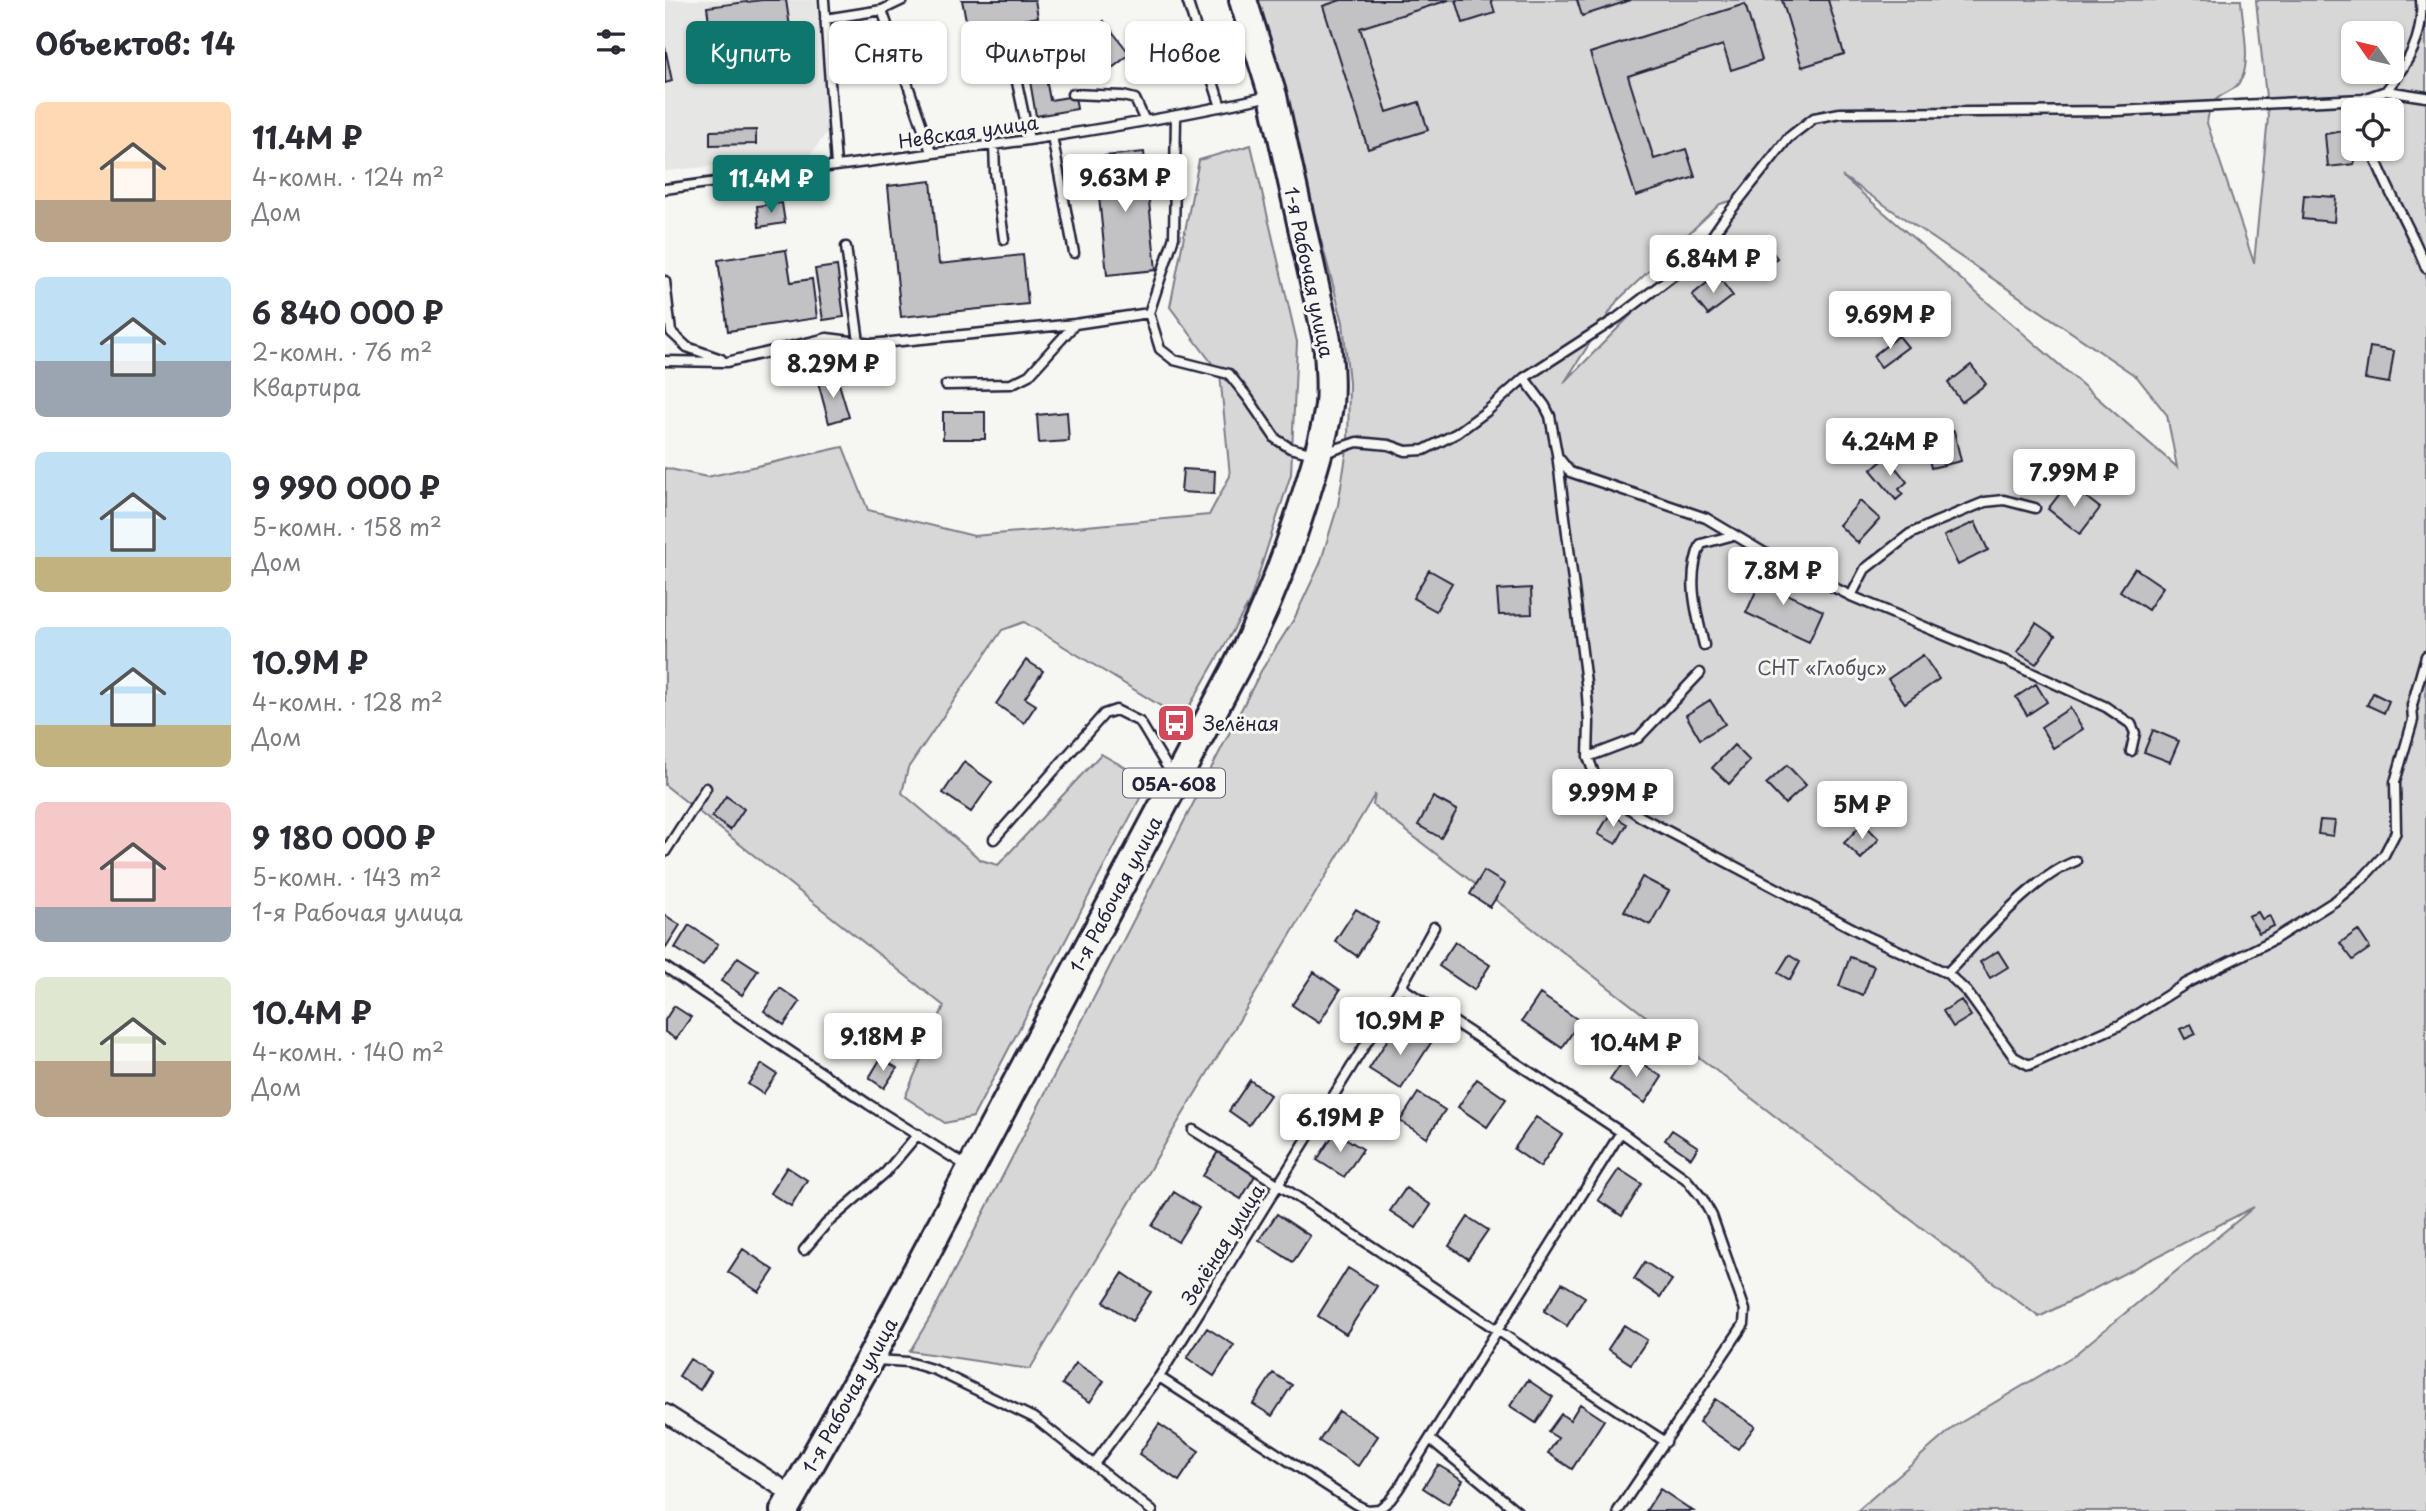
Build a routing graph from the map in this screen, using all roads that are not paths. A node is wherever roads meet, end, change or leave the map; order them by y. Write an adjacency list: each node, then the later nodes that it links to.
1 (824, 0): 7 (lane)
2 (903, 0): 6 (lane)
3 (1187, 0): 15 (lane)
4 (1243, 0): 11 (main road, 1-я Рабочая улица / 05А-608)
5 (2421, 0): 9 (lane)
6 (882, 10): 7 (lane); 21 (lane)
7 (825, 19): 23 (lane)
8 (1017, 84): 19 (lane)
9 (2386, 91): 12 (lane); 13 (lane)
10 (1072, 93): 17 (lane)
11 (1273, 96): 15 (lane, Невская улица); 38 (main road, 1-я Рабочая улица / 05А-608)
12 (2426, 97)
13 (2366, 98)
14 (2341, 100): 35 (lane)
15 (1221, 107): 16 (lane, Невская улица)
16 (1176, 116): 17 (lane, Невская улица); 30 (lane)
17 (1145, 121): 18 (lane, Невская улица)
18 (1052, 136): 19 (lane, Невская улица); 27 (lane)
19 (1029, 139): 20 (lane, Невская улица)
20 (994, 145): 21 (lane, Невская улица); 25 (lane)
21 (931, 152): 23 (lane, Невская улица)
22 (2376, 161): 28 (lane)
23 (836, 165): 24 (lane, Невская улица)
24 (665, 189)
25 (1004, 239)
26 (846, 247): 32 (lane)
27 (1074, 253)
28 (2426, 268)
29 (665, 281): 34 (lane)
30 (1149, 313): 31 (lane); 38 (lane)
31 (1075, 324): 32 (lane); 36 (lane)
32 (859, 342): 34 (lane)
33 (665, 361): 34 (lane)
34 (727, 362)
35 (1524, 378): 37 (lane); 38 (lane)
36 (946, 385)
37 (1557, 454): 40 (lane); 46 (lane)
38 (1318, 456): 47 (main road, 1-я Рабочая улица / 05А-608)
39 (2035, 508): 41 (lane)
40 (1734, 535): 41 (lane); 42 (lane)
41 (1851, 596): 45 (lane)
42 (1704, 645)
43 (2426, 656): 54 (lane)
44 (1700, 673): 46 (lane)
45 (2131, 751)
46 (1588, 757): 54 (lane)
47 (1175, 780): 49 (lane); 59 (main road, 1-я Рабочая улица / 05А-608)
48 (706, 788): 50 (lane)
49 (994, 839)
50 (665, 852)
51 (2076, 861): 54 (lane)
52 (1434, 927): 55 (lane, Зелёная улица)
53 (665, 967): 58 (lane)
54 (1947, 973)
55 (1401, 987): 57 (lane); 60 (lane, Зелёная улица)
56 (1193, 1130): 60 (lane)
57 (1621, 1132): 62 (lane); 67 (lane)
58 (918, 1134): 59 (lane); 61 (lane)
59 (971, 1169): 63 (main road, 1-я Рабочая улица / 05А-608)
60 (1278, 1184): 62 (lane); 64 (lane, Зелёная улица)
61 (804, 1250)
62 (1495, 1331): 66 (lane); 67 (lane)
63 (870, 1359): 68 (lane); 69 (main road, 1-я Рабочая улица / 05А-608)
64 (1159, 1377): 66 (lane); 68 (lane, Зелёная улица)
65 (665, 1413): 69 (street)
66 (1431, 1440): 71 (lane)
67 (1665, 1442): 72 (lane)
68 (1094, 1465): 70 (lane)
69 (788, 1503)
70 (1152, 1511)
71 (1517, 1511)
72 (1618, 1511)

